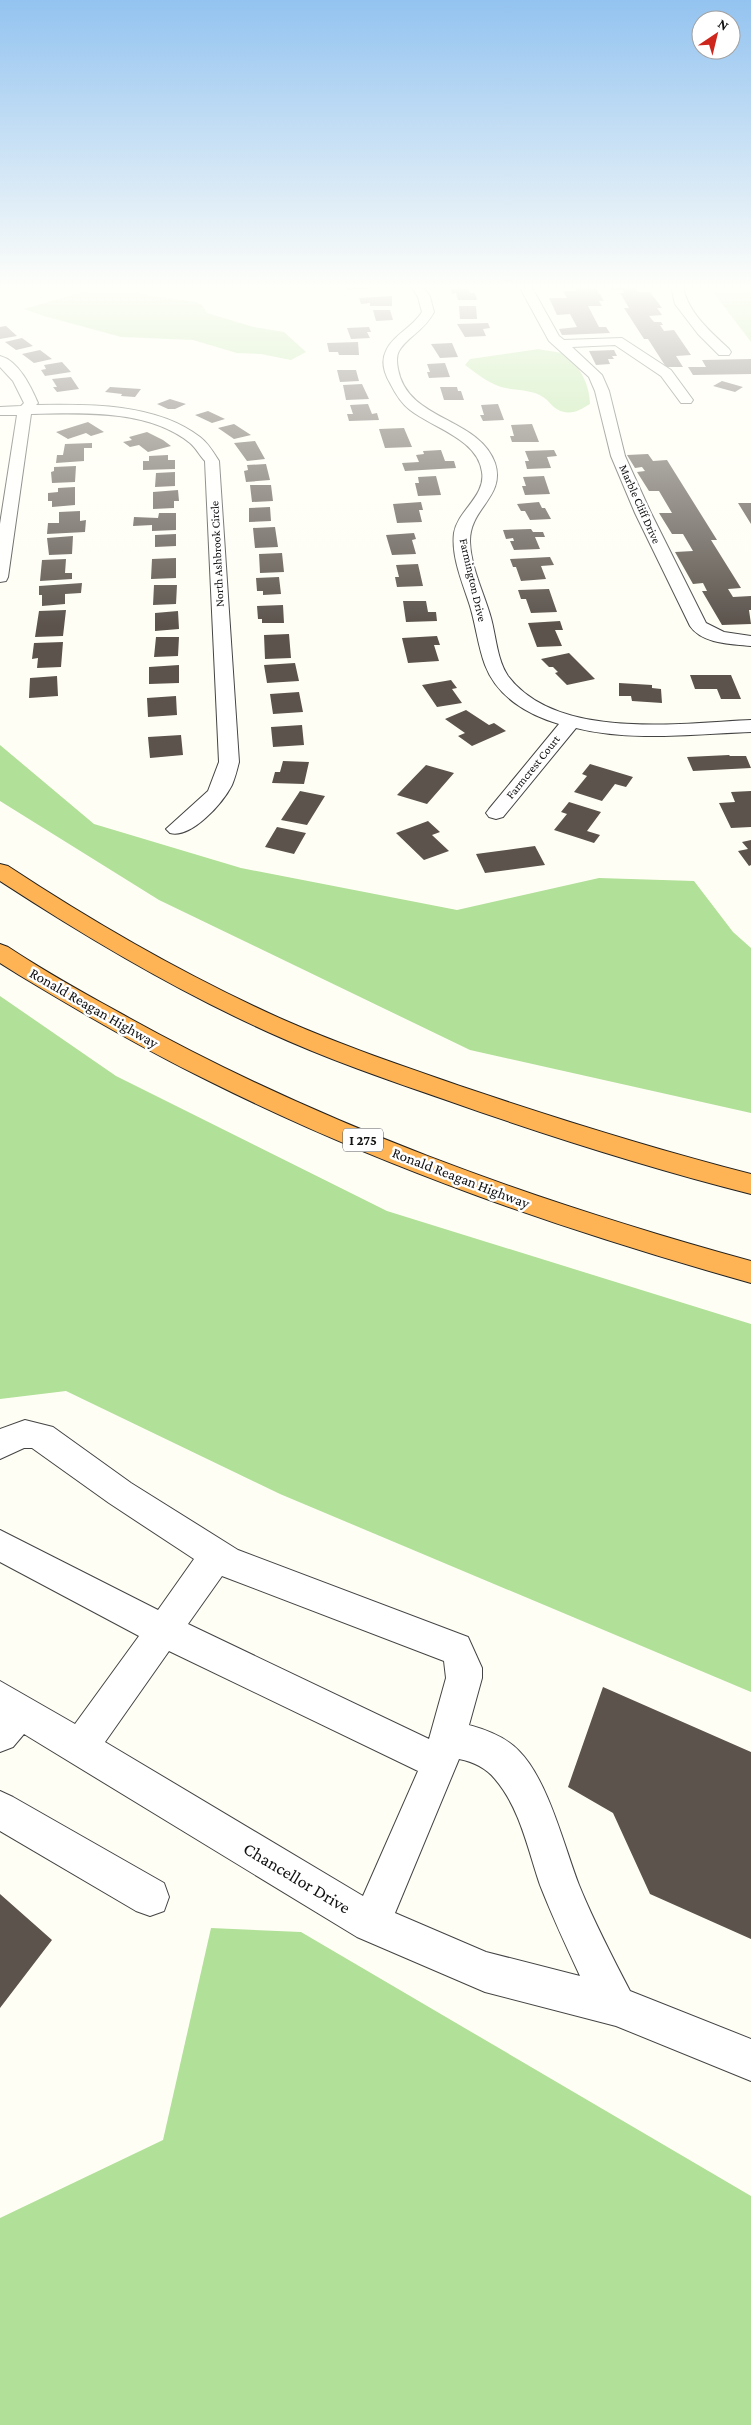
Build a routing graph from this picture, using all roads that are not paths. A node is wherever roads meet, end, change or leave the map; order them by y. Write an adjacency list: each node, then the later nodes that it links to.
1 (11, 399): 5 (street)
2 (30, 399): 5 (street)
3 (406, 399): 9 (street, Farmington Drive)
4 (604, 399): 8 (street, Marble Cliff Drive)
5 (25, 410): 6 (street, North Ashbrook Circle); 7 (street); 12 (street, North Ashbrook Circle)
6 (0, 411)
7 (0, 577)
8 (751, 641)
9 (571, 722): 10 (street, Farmington Drive); 11 (street, Farmcrest Court)
10 (751, 726)
11 (496, 813)
12 (177, 829)
13 (0, 865): 15 (highway)
14 (0, 871): 15 (highway)
15 (30, 891): 17 (highway)
16 (0, 952): 18 (highway, Ronald Reagan Highway / I 275)
17 (751, 1184)
18 (751, 1272)
19 (0, 1445): 21 (street)
20 (0, 1545): 22 (street)
21 (217, 1555): 22 (street); 25 (street)
22 (162, 1629): 24 (street); 25 (street)
23 (7, 1715): 24 (street, Chancellor Drive)
24 (80, 1747): 28 (street, Chancellor Drive)
25 (443, 1751): 28 (street); 29 (street)
26 (0, 1810): 27 (street)
27 (150, 1897)
28 (371, 1923): 29 (street, Chancellor Drive)
29 (616, 2006): 30 (street, Chancellor Drive)
30 (751, 2060)

